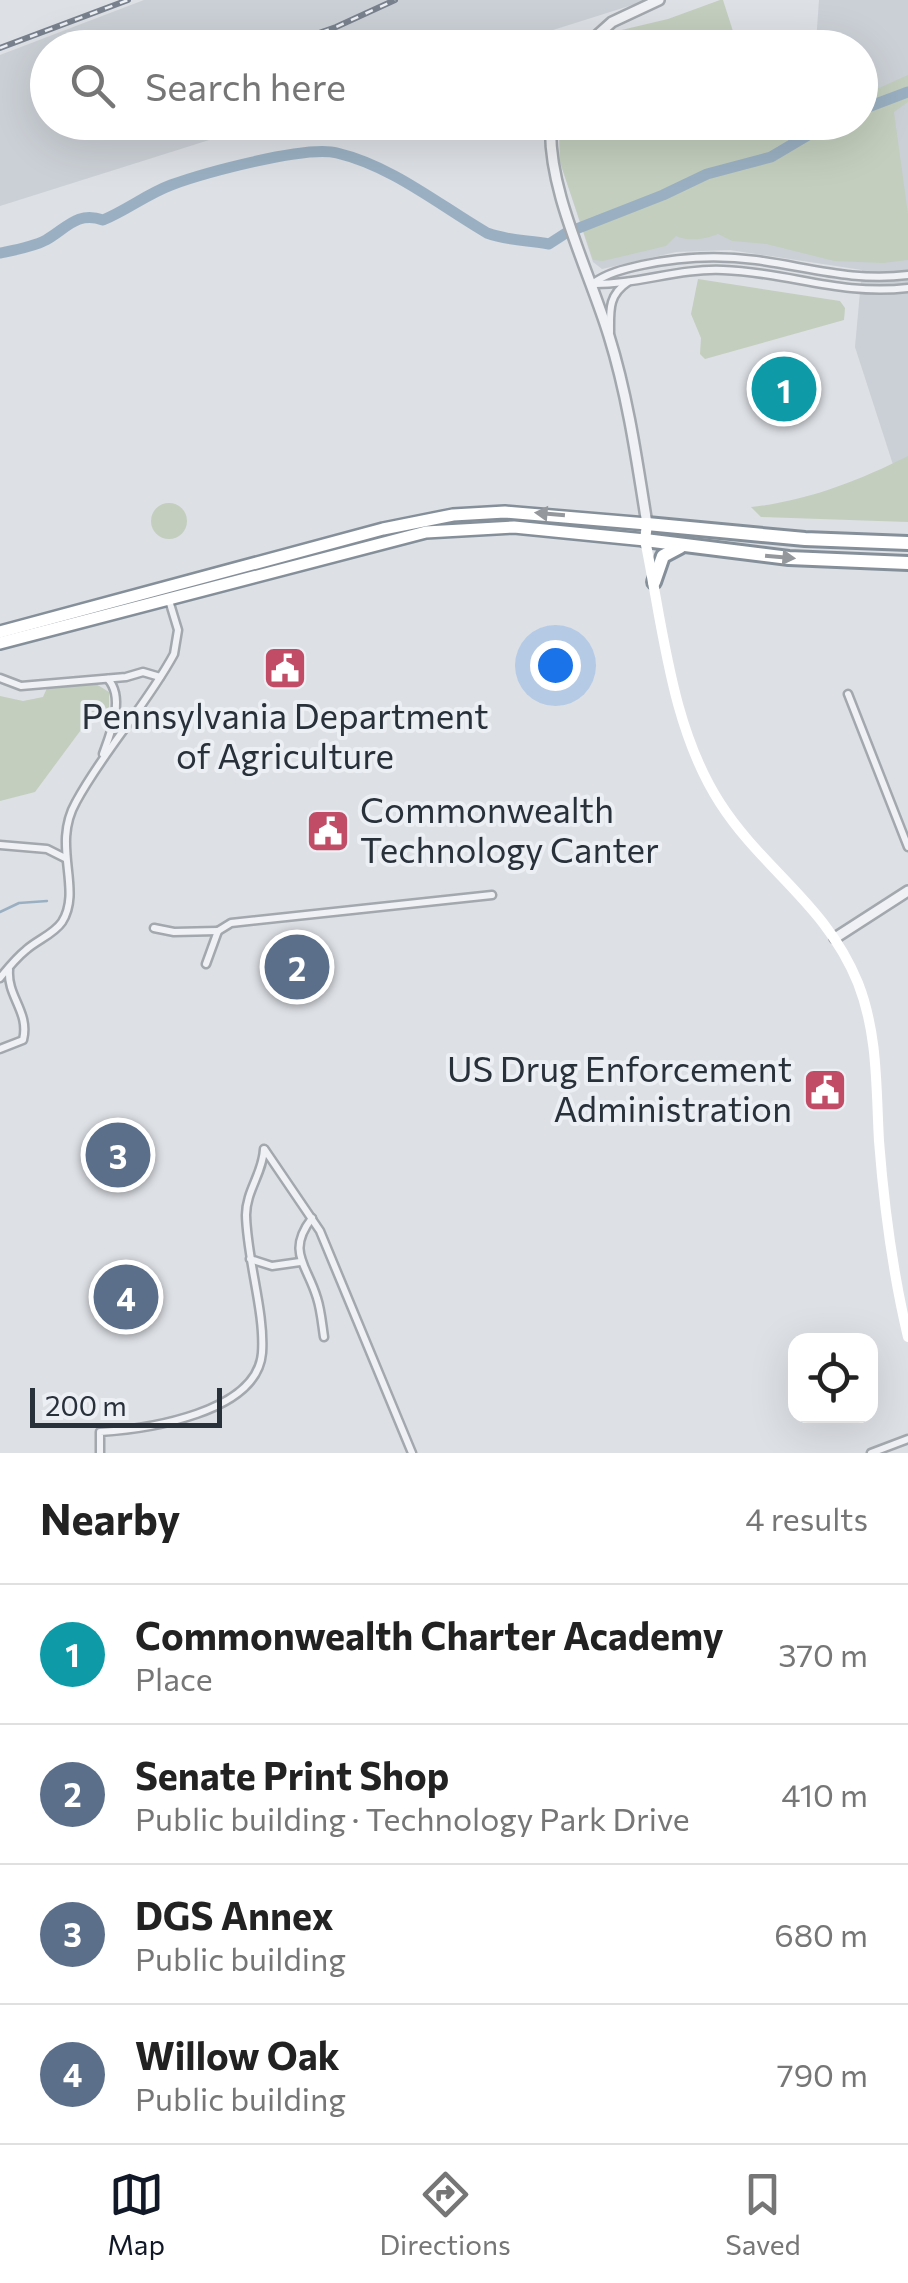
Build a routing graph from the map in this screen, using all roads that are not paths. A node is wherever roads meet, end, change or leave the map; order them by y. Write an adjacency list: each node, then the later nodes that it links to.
1 (659, 0): 2 (street)
2 (600, 30)
3 (552, 140): 6 (street)
4 (908, 275): 6 (street)
5 (630, 281): 6 (street); 7 (street); 8 (street)
6 (592, 284): 8 (street)
7 (908, 288)
8 (610, 339): 9 (street)
9 (647, 524): 10 (main road); 11 (highway); 15 (highway, one-way to 15)
10 (645, 540): 12 (highway); 14 (main road); 15 (highway)
11 (908, 543)
12 (682, 546): 13 (highway, one-way to 13); 14 (highway)
13 (908, 563)
14 (654, 582): 30 (main road)
15 (167, 591): 16 (highway); 17 (highway); 18 (street)
16 (0, 632)
17 (0, 644)
18 (160, 677): 20 (street); 22 (street)
19 (0, 678): 20 (street)
20 (108, 678): 22 (street)
21 (848, 694): 24 (street)
22 (100, 765): 25 (street)
23 (0, 845): 25 (street)
24 (908, 847)
25 (65, 858): 31 (street)
26 (908, 891): 30 (street)
27 (492, 895): 29 (street)
28 (154, 928): 29 (street)
29 (218, 932): 32 (street)
30 (835, 938): 40 (main road)
31 (11, 964): 33 (street); 34 (street); 35 (street)
32 (206, 964)
33 (0, 968)
34 (0, 978)
35 (0, 1049)
36 (312, 1218): 37 (street); 38 (street); 43 (street)
37 (250, 1260): 38 (street); 42 (street)
38 (300, 1262): 39 (street)
39 (324, 1337)
40 (908, 1337)
41 (908, 1440): 44 (street)
42 (100, 1453)
43 (412, 1453)
44 (872, 1453)

